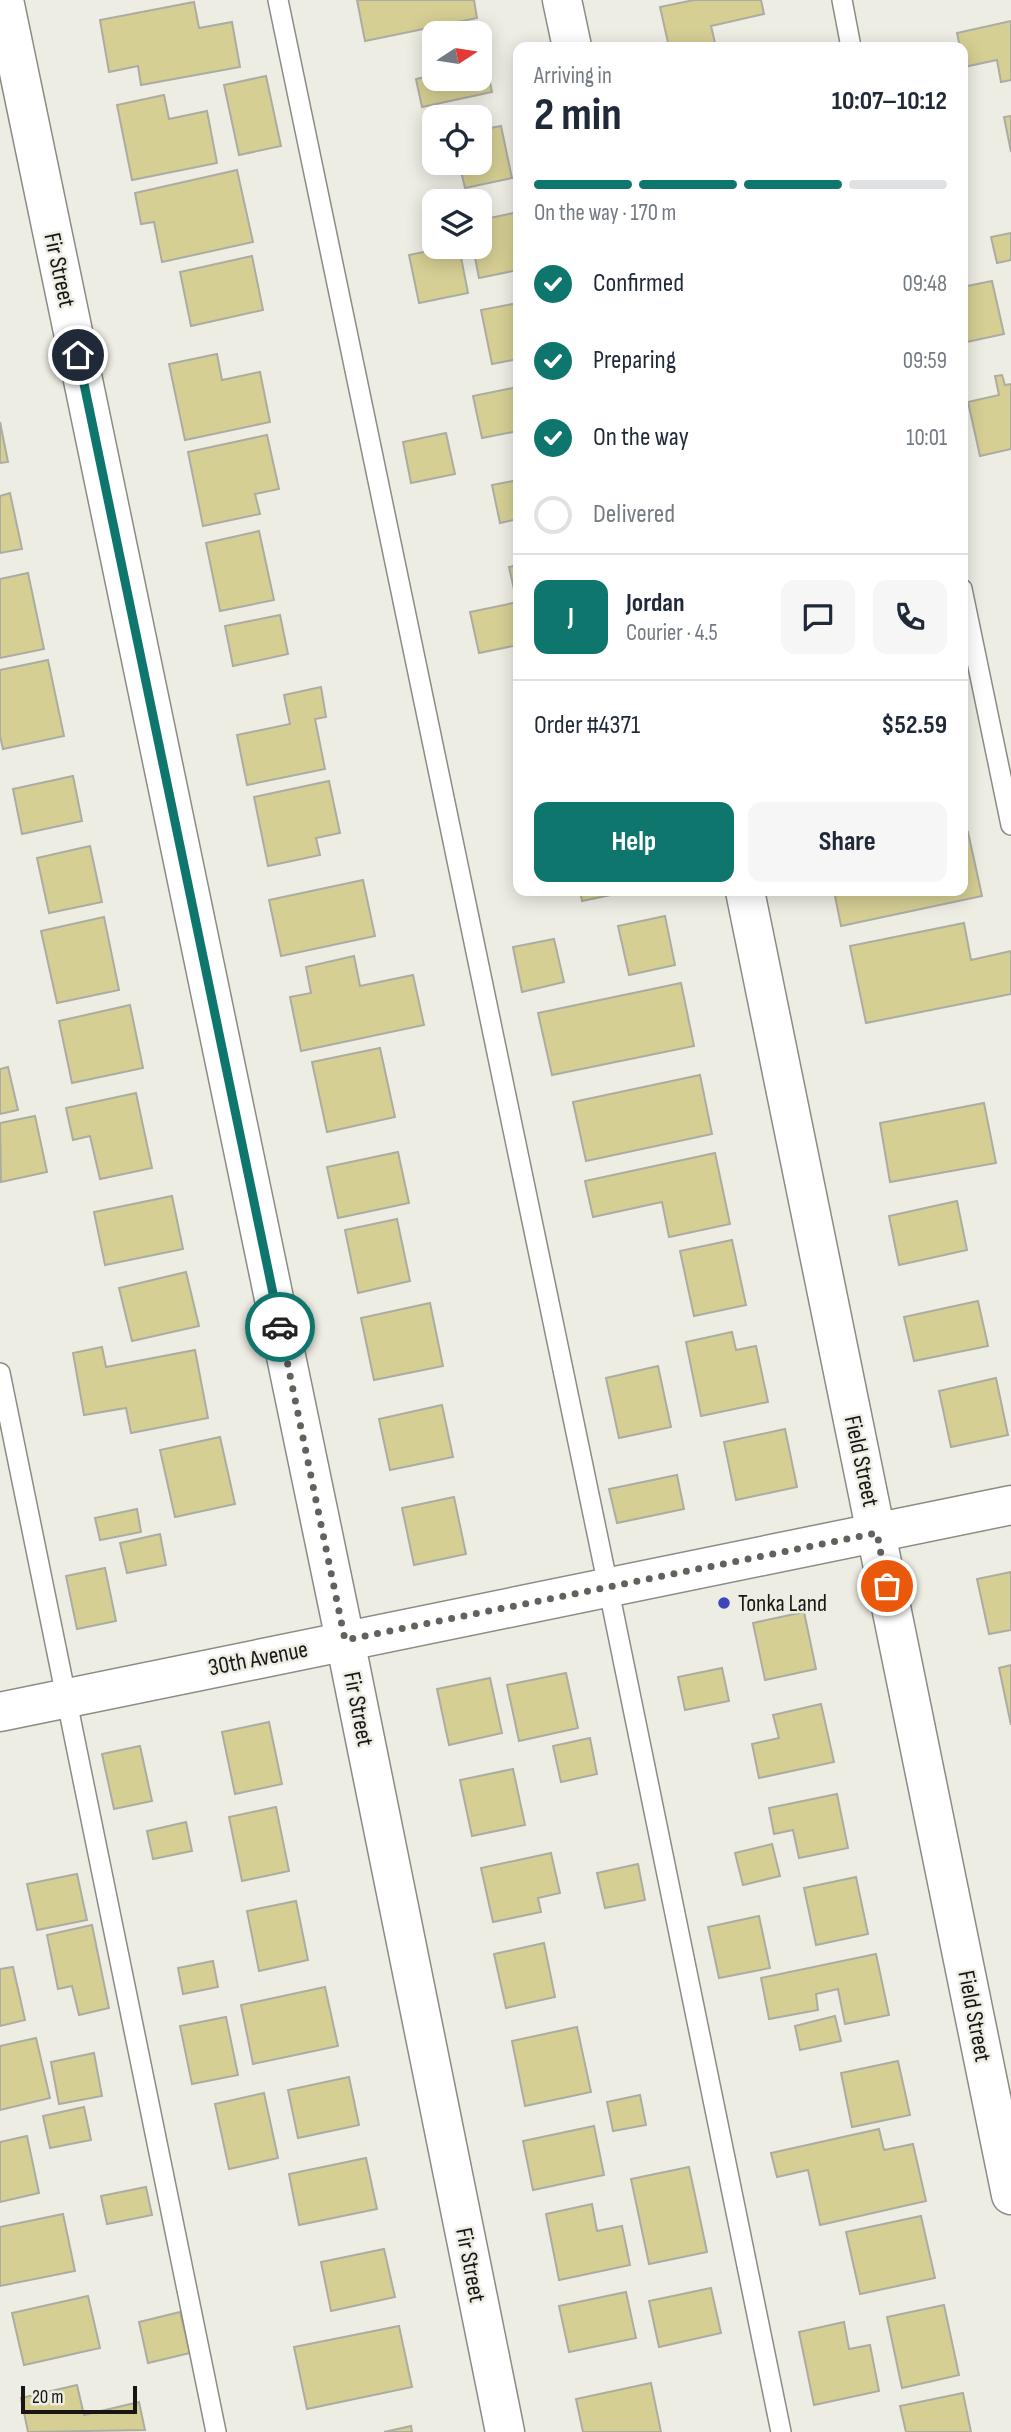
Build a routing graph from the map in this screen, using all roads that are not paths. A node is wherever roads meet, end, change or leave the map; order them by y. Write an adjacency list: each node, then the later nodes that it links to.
1 (4, 0): 14 (street, Fir Street)
2 (278, 0): 13 (lane)
3 (562, 0): 5 (street)
4 (842, 0): 6 (lane)
5 (571, 42)
6 (850, 42)
7 (968, 618): 8 (lane)
8 (1011, 825)
9 (746, 896): 12 (street, Field Street)
10 (0, 1373): 15 (lane)
11 (1011, 1505): 12 (street, 30th Avenue)
12 (877, 1533): 13 (street, 30th Avenue); 17 (street, Field Street)
13 (608, 1586): 14 (street, 30th Avenue); 20 (lane)
14 (345, 1640): 15 (street, 30th Avenue); 19 (street, Fir Street)
15 (67, 1696): 16 (street, 30th Avenue); 18 (lane)
16 (0, 1712)
17 (1011, 2196)
18 (216, 2432)
19 (505, 2432)
20 (781, 2432)

